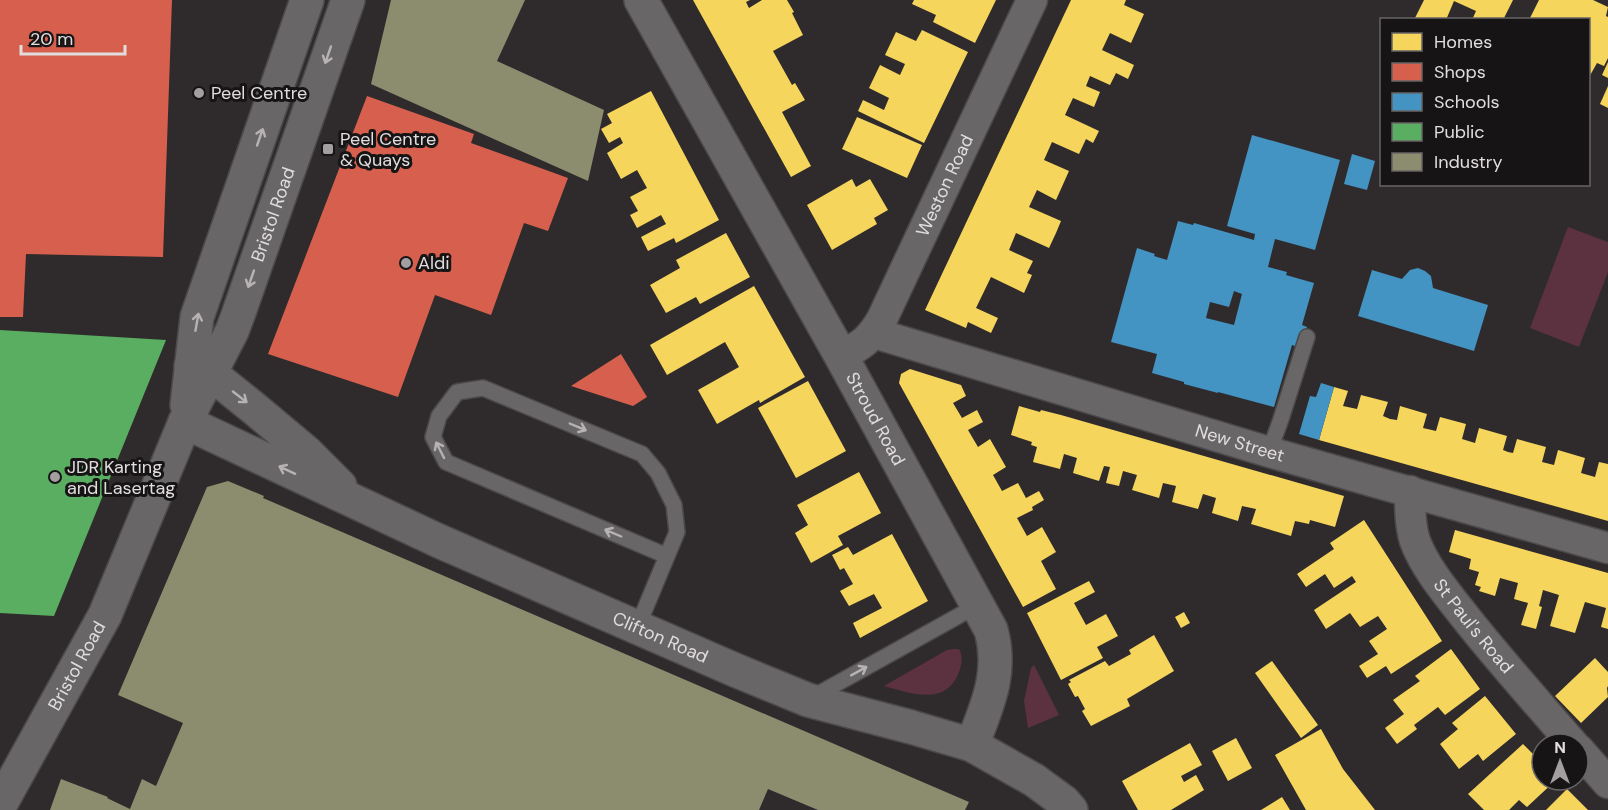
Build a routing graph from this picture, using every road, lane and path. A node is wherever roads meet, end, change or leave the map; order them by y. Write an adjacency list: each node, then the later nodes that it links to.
1 (307, 0): 8 (main road, Bristol Road, one-way to 1)
2 (348, 0): 8 (main road, Bristol Road, one-way to 8)
3 (641, 0): 7 (main road, Stroud Road)
4 (1032, 0): 5 (street, Weston Road)
5 (874, 333): 7 (street, Weston Road); 10 (street, New Street)
6 (1307, 337): 10 (lane)
7 (841, 356): 15 (main road, Stroud Road)
8 (201, 370): 9 (main road, Bristol Road); 12 (main road, Clifton Road, one-way to 12)
9 (185, 422): 12 (main road, Clifton Road, one-way to 9); 22 (main road, Bristol Road)
10 (1269, 452): 11 (street, New Street)
11 (1410, 491): 13 (street, New Street); 18 (street, St Paul's Road)
12 (359, 504): 16 (main road, Clifton Road)
13 (1608, 548)
14 (667, 556): 14 (lane, one-way to 14); 16 (lane)
15 (978, 605): 17 (lane, one-way to 15); 19 (main road, Stroud Road)
16 (637, 628): 17 (main road, Clifton Road)
17 (808, 700): 19 (main road, Clifton Road)
18 (1563, 732)
19 (972, 745): 23 (main road)
20 (1590, 763): 21 (street)
21 (1608, 783)
22 (0, 805)
23 (1071, 810)

